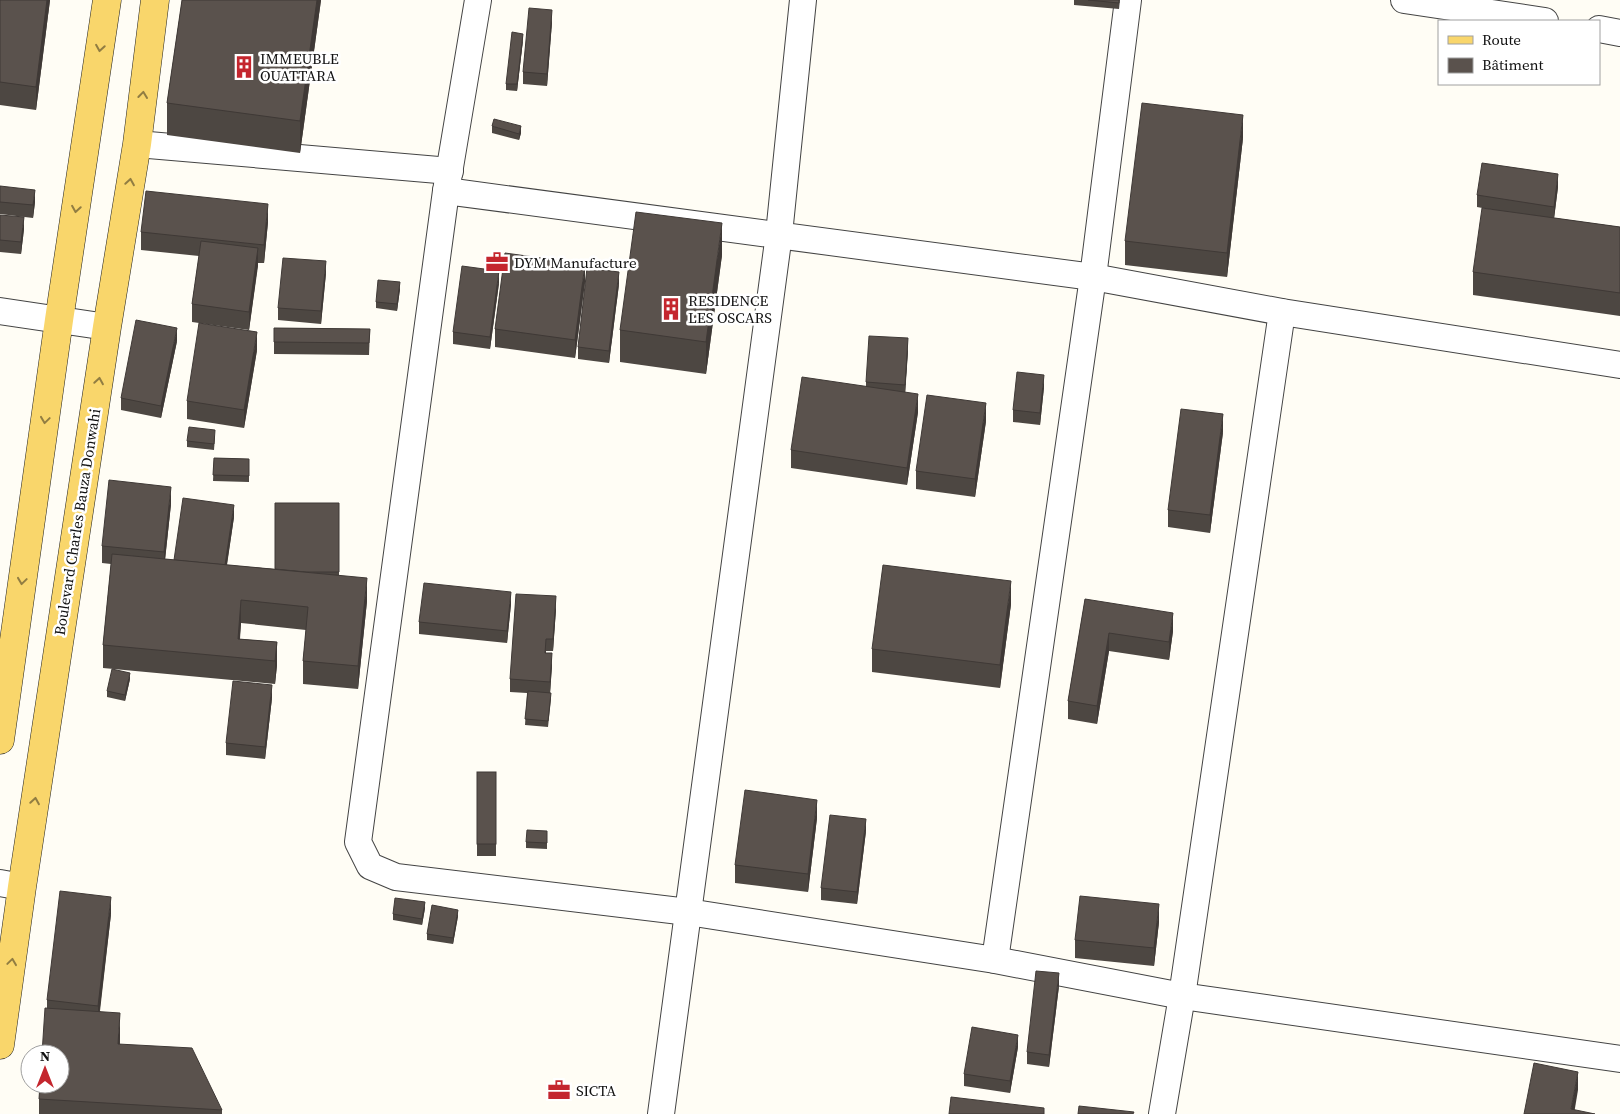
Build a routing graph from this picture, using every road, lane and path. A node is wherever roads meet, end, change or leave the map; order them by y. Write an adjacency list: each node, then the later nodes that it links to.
1 (108, 0): 16 (main road, one-way to 16)
2 (155, 0): 10 (main road, Boulevard Charles Bauza Donwahi, one-way to 2)
3 (478, 0): 11 (street)
4 (803, 0): 12 (street)
5 (1128, 0): 13 (street)
6 (1404, 0): 7 (street)
7 (1538, 20)
8 (1600, 29): 9 (street)
9 (1620, 33)
10 (136, 144): 11 (street); 17 (main road, Boulevard Charles Bauza Donwahi, one-way to 10)
11 (448, 181): 12 (street); 21 (street)
12 (779, 234): 13 (street); 21 (street)
13 (1093, 277): 15 (street); 22 (street)
14 (0, 311): 16 (street)
15 (1282, 312): 18 (street); 23 (street)
16 (59, 320): 17 (street); 19 (main road, one-way to 19)
17 (107, 327): 20 (main road, Boulevard Charles Bauza Donwahi, one-way to 17)
18 (1620, 365)
19 (0, 740)
20 (11, 885): 24 (main road, Boulevard Charles Bauza Donwahi, one-way to 20)
21 (688, 912): 22 (street); 26 (street)
22 (995, 960): 23 (street)
23 (1182, 996): 25 (street); 27 (street)
24 (0, 1044)
25 (1620, 1059)
26 (661, 1114)
27 (1162, 1114)

